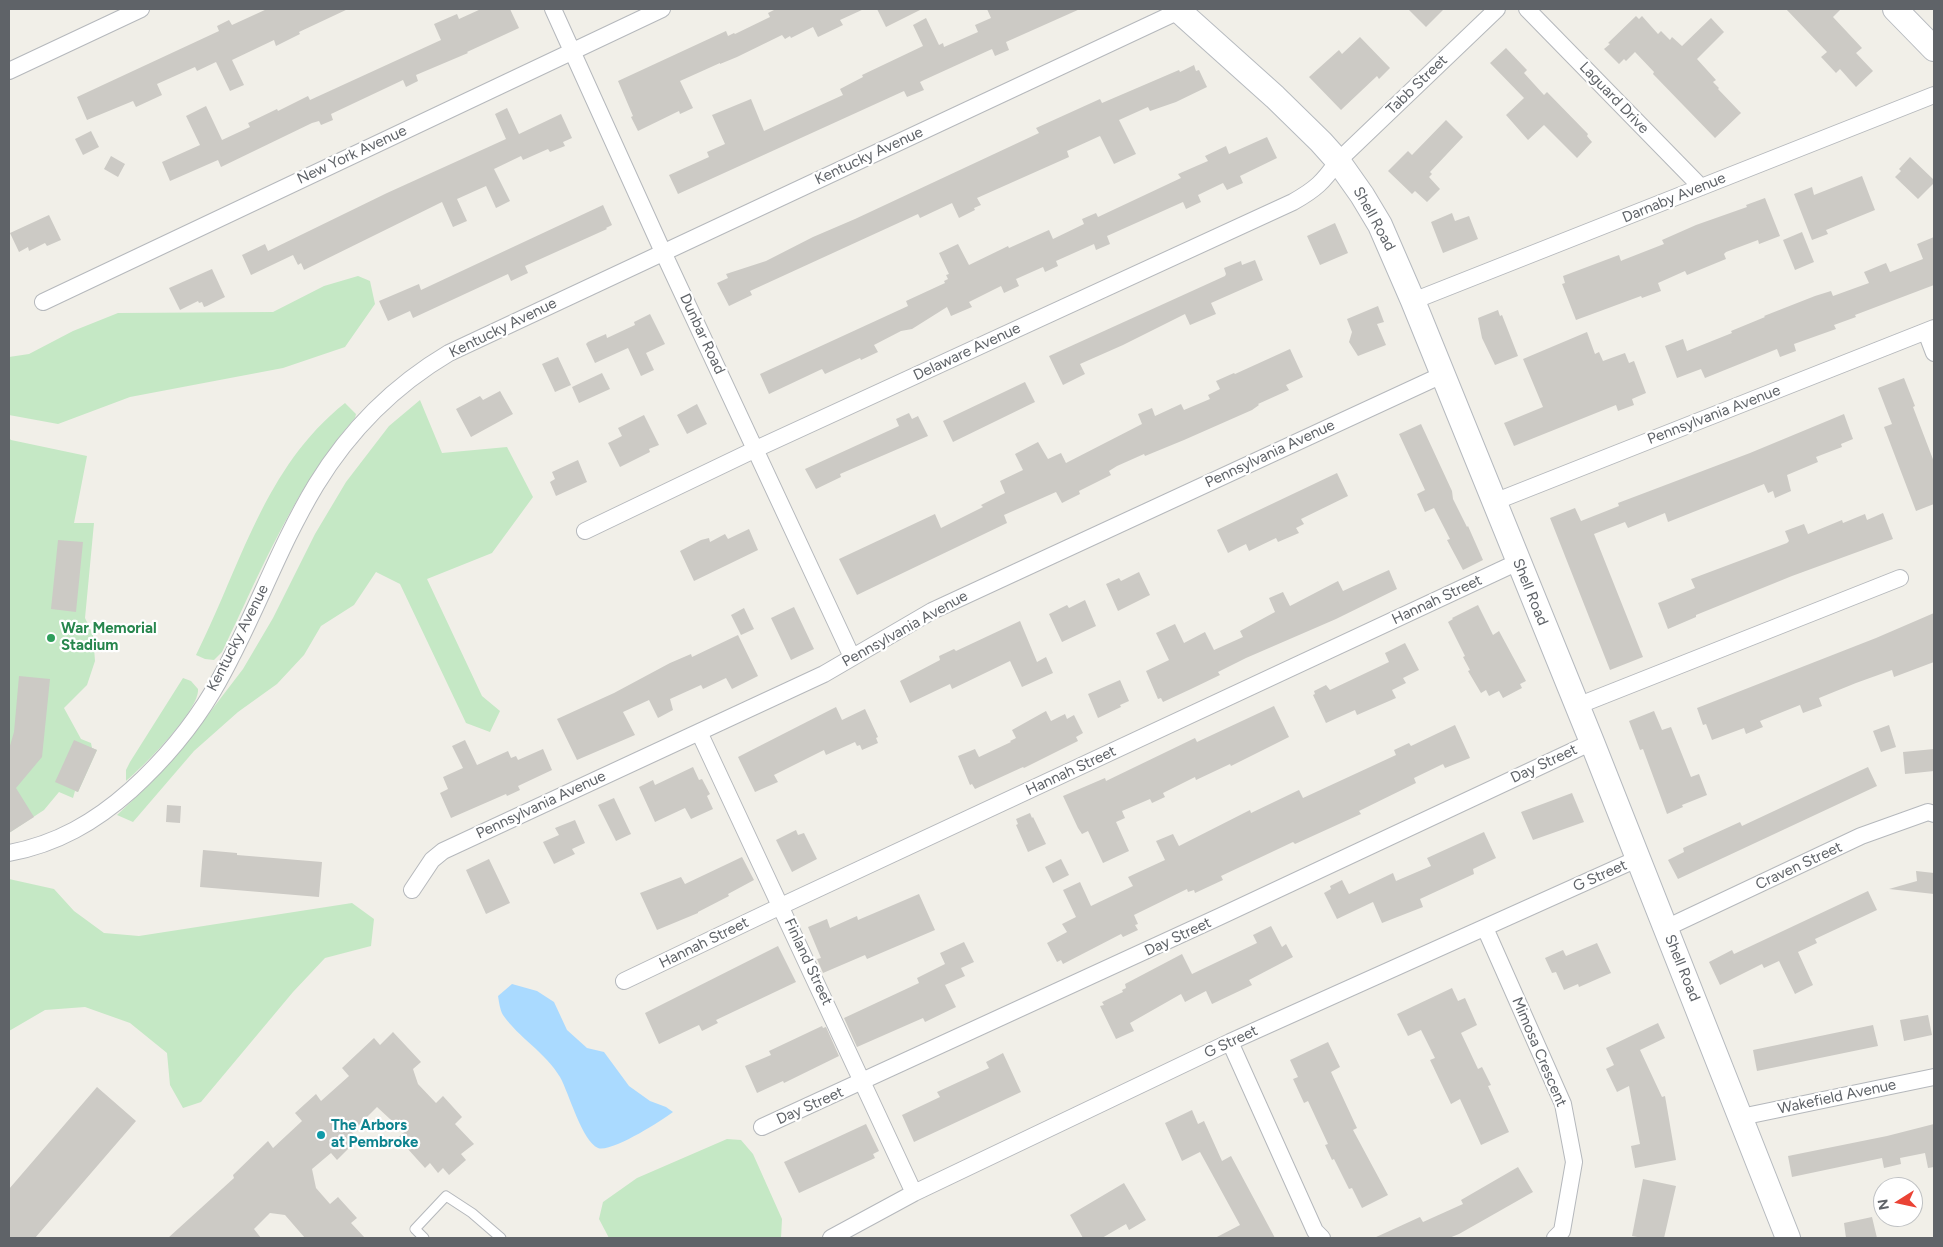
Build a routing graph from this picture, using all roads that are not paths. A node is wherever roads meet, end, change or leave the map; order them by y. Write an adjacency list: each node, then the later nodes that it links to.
1 (141, 9): 10 (street)
2 (553, 9): 9 (street, Dunbar Road)
3 (662, 9): 9 (street, New York Avenue)
4 (1497, 9): 12 (street, Tabb Street)
5 (1527, 9): 13 (street, Laguard Drive)
6 (1895, 9): 8 (street)
7 (1178, 10): 12 (street, Shell Road); 14 (street, Kentucky Avenue)
8 (1934, 49)
9 (572, 50): 14 (street, Dunbar Road); 16 (street, New York Avenue)
10 (9, 70)
11 (1934, 95): 13 (street, Darnaby Avenue)
12 (1338, 162): 15 (street, Shell Road); 20 (street, Delaware Avenue)
13 (1701, 187): 15 (street, Darnaby Avenue)
14 (663, 252): 20 (street, Dunbar Road); 30 (street, Kentucky Avenue)
15 (1413, 301): 19 (street, Shell Road)
16 (43, 302)
17 (1930, 330): 18 (street); 21 (street, Pennsylvania Avenue)
18 (1934, 353)
19 (1442, 375): 21 (street, Shell Road); 25 (street, Pennsylvania Avenue)
20 (756, 449): 22 (street, Delaware Avenue); 25 (street, Dunbar Road)
21 (1494, 502): 23 (street, Shell Road)
22 (585, 531)
23 (1518, 562): 26 (street, Shell Road); 33 (street, Hannah Street)
24 (1900, 578): 26 (street)
25 (852, 658): 27 (street, Pennsylvania Avenue)
26 (1577, 706): 28 (street, Shell Road)
27 (699, 732): 32 (street, Pennsylvania Avenue); 33 (street, Finland Street)
28 (1592, 742): 31 (street, Shell Road); 39 (street, Day Street)
29 (1934, 814): 35 (street, Craven Street)
30 (9, 853)
31 (1637, 859): 34 (street, G Street); 35 (street, Shell Road)
32 (412, 890)
33 (781, 906): 36 (street, Hannah Street); 39 (street, Finland Street)
34 (1485, 928): 37 (street, G Street); 47 (street, Mimosa Crescent)
35 (1666, 928): 40 (street, Shell Road)
36 (624, 981)
37 (1230, 1042): 42 (street, G Street); 46 (street)
38 (1934, 1077): 40 (street, Wakefield Avenue)
39 (864, 1082): 41 (street, Day Street); 42 (street, Finland Street)
40 (1741, 1117): 48 (street, Shell Road)
41 (762, 1127)
42 (914, 1193): 45 (street, G Street)
43 (424, 1238): 44 (lane)
44 (501, 1238)
45 (830, 1238)
46 (1322, 1238)
47 (1555, 1238)
48 (1788, 1238)

